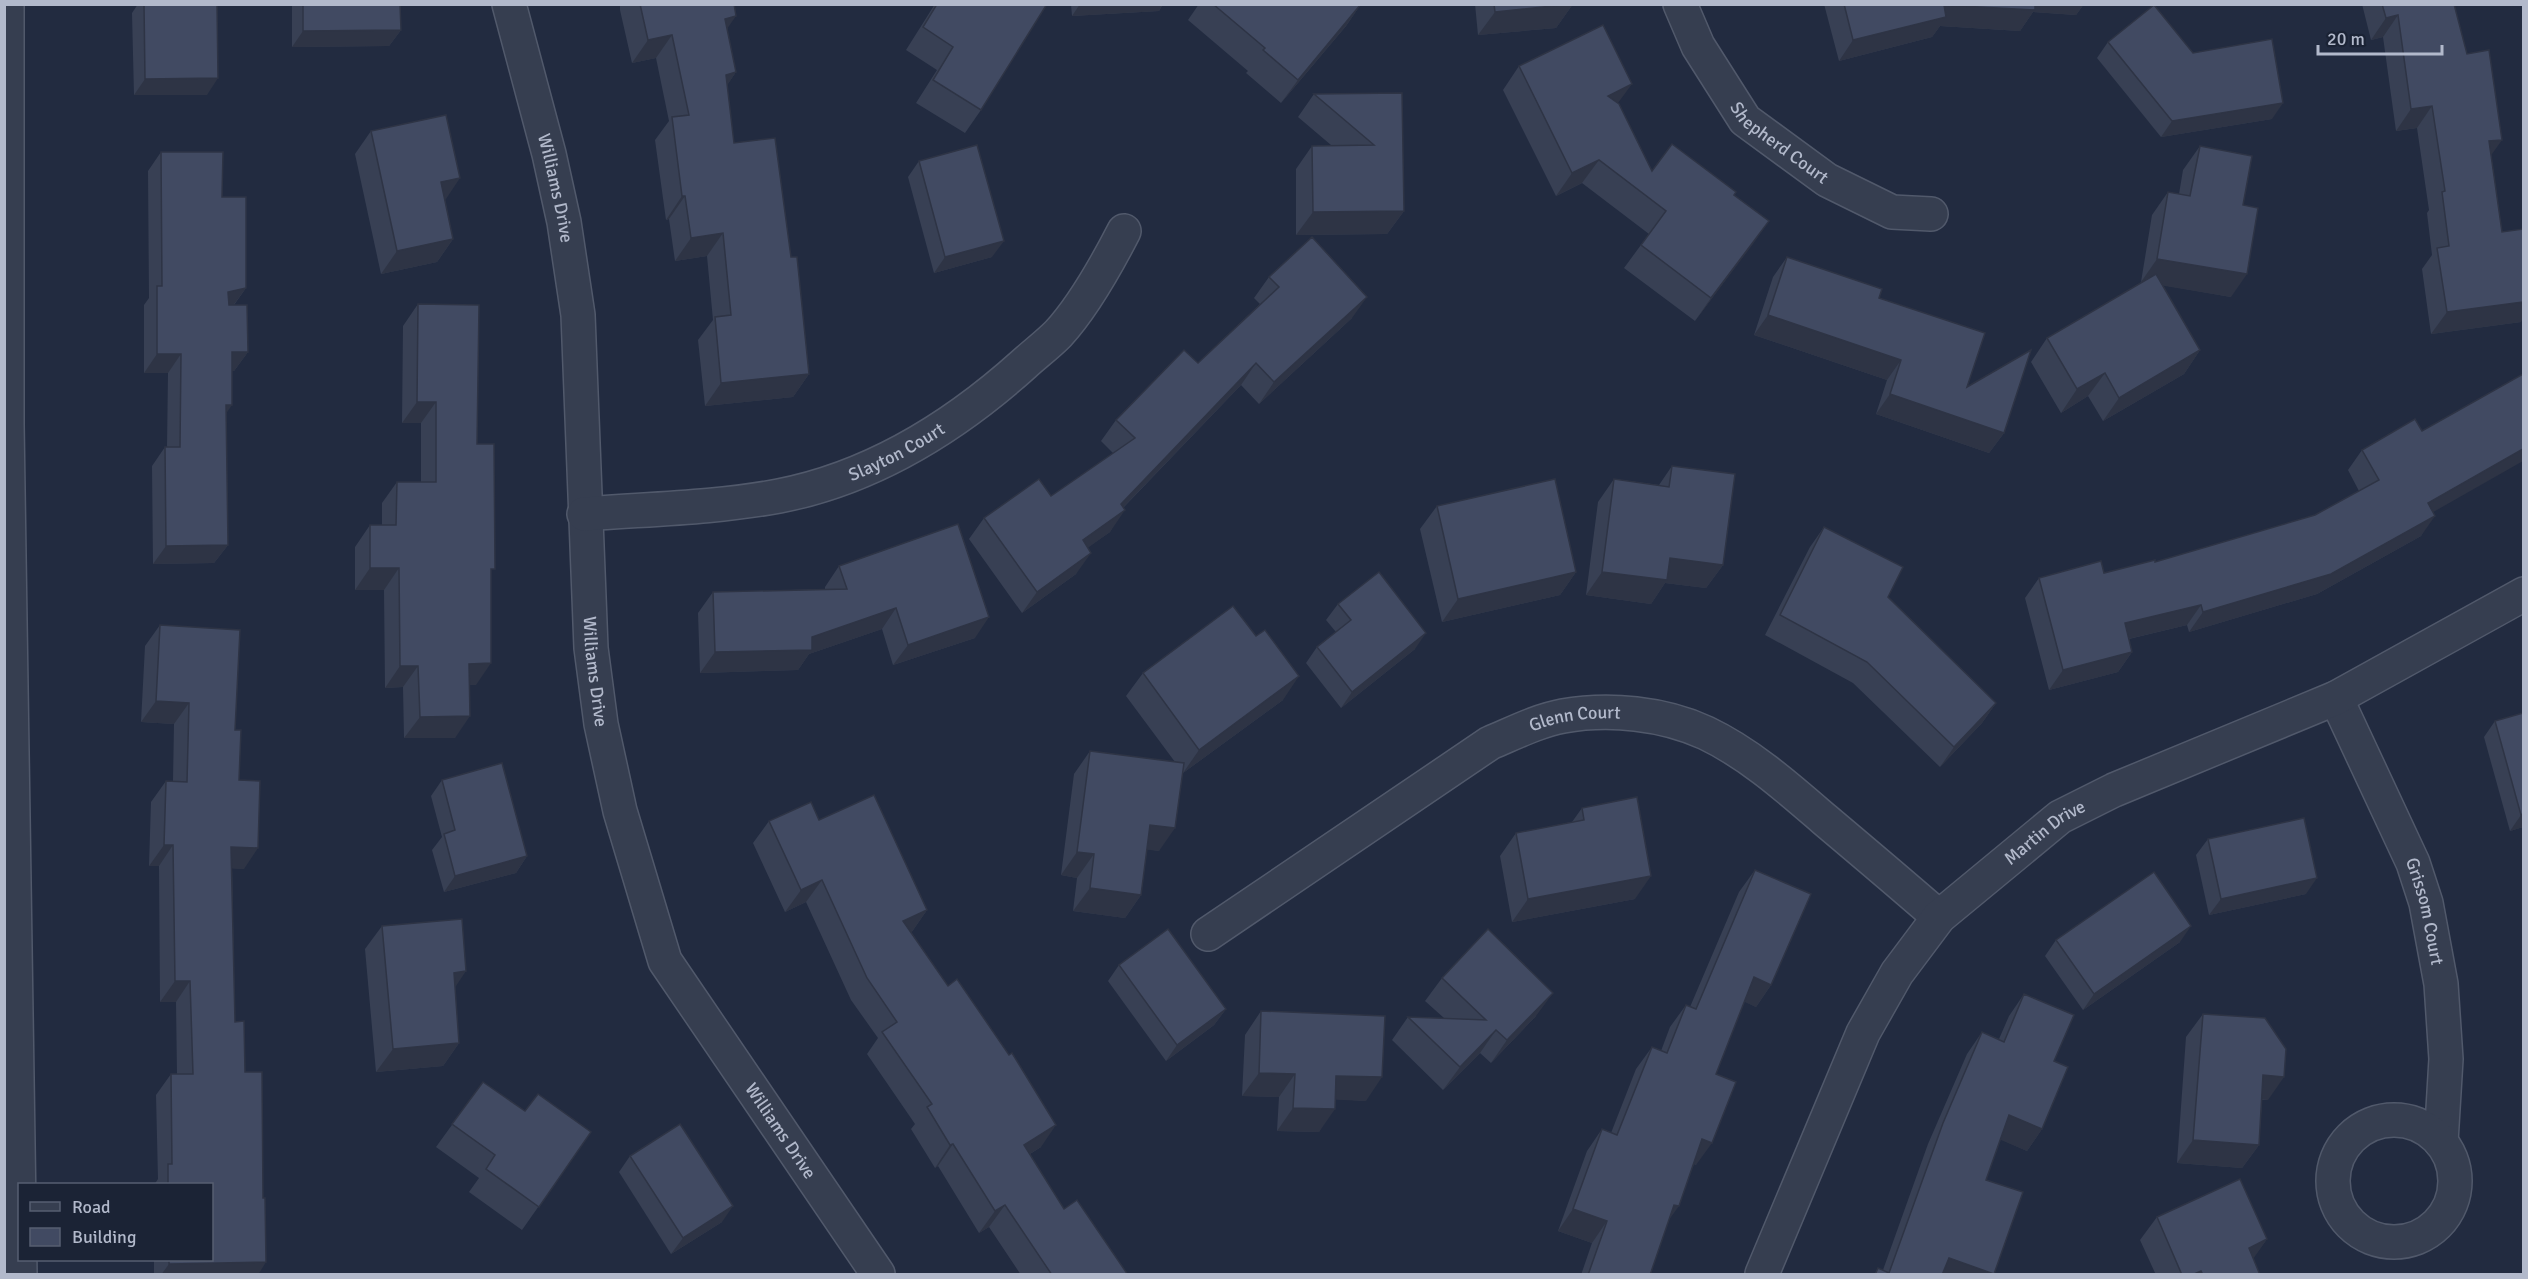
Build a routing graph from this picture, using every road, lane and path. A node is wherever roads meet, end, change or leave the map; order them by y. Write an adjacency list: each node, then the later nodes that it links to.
1 (7, 4): 12 (street)
2 (509, 4): 6 (street, Williams Drive)
3 (1680, 4): 4 (street, Shepherd Court)
4 (1931, 214)
5 (1124, 231): 6 (street, Slayton Court)
6 (584, 514): 13 (street, Williams Drive)
7 (2523, 594): 8 (street, Martin Drive)
8 (2336, 698): 9 (street, Martin Drive); 11 (street, Grissom Court)
9 (1939, 917): 10 (street, Glenn Court); 14 (street, Martin Drive)
10 (1208, 934)
11 (2441, 1142)
12 (19, 1183)
13 (878, 1275)
14 (1762, 1275)

